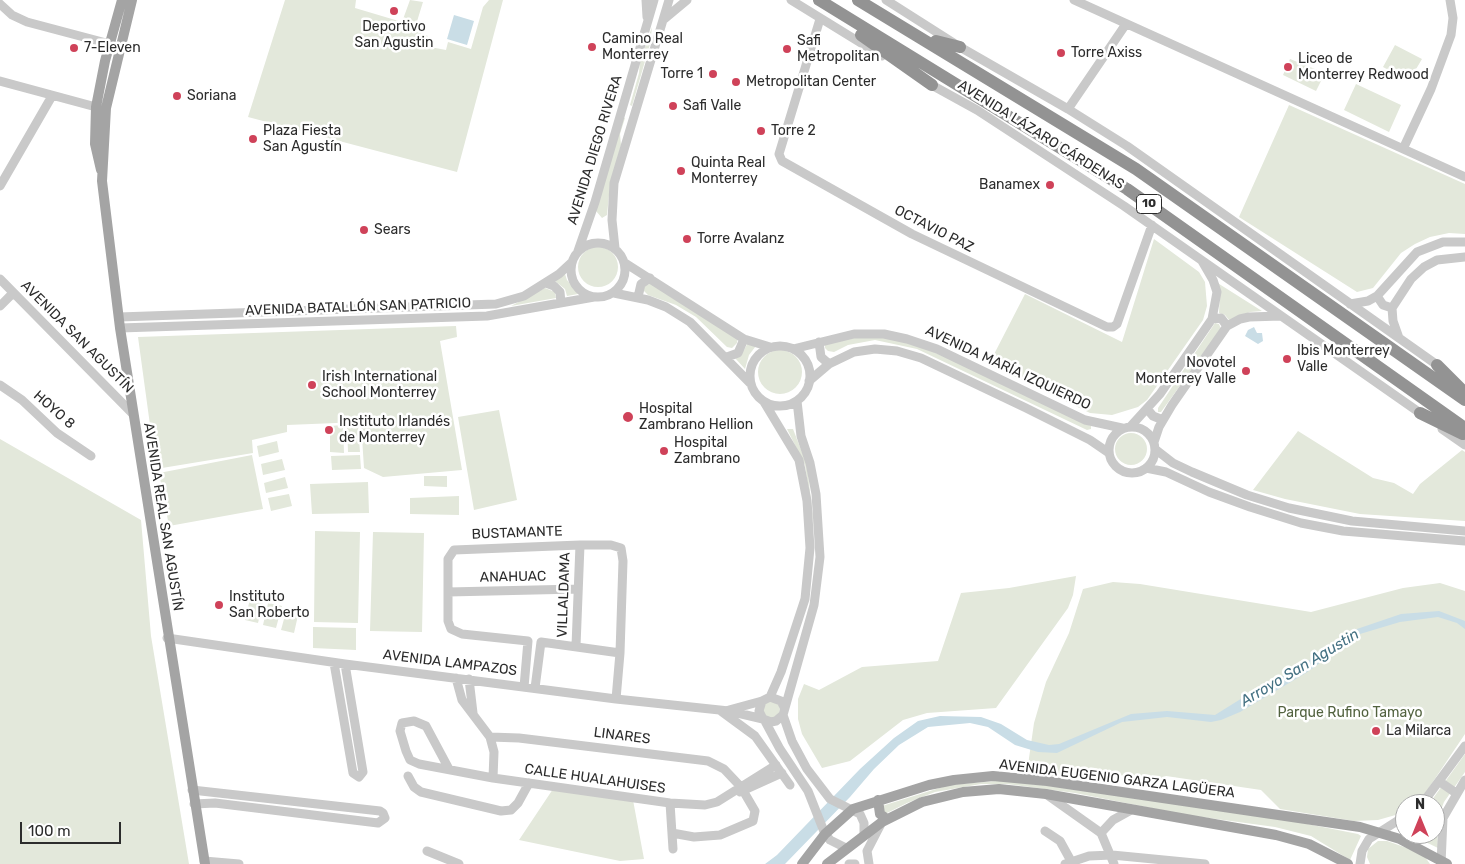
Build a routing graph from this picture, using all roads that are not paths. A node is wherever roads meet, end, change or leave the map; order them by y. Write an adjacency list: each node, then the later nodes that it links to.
1 (122, 0): 20 (main road, AVENIDA REAL SAN AGUSTÍN)
2 (132, 0): 28 (main road, AVENIDA REAL SAN AGUSTÍN)
3 (646, 0): 18 (street)
4 (654, 0): 18 (street, AVENIDA DIEGO RIVERA)
5 (669, 0): 17 (street, AVENIDA DIEGO RIVERA)
6 (687, 0): 17 (street)
7 (790, 0): 15 (street, AVENIDA LÁZARO CÁRDENAS)
8 (819, 0): 14 (highway, AVENIDA LÁZARO CÁRDENAS / 10)
9 (858, 0): 16 (highway, AVENIDA LÁZARO CÁRDENAS / 10)
10 (886, 0): 21 (street)
11 (1074, 0): 19 (street)
12 (1450, 0): 27 (street)
13 (0, 4): 20 (street)
14 (845, 16): 23 (highway); 79 (highway, AVENIDA LÁZARO CÁRDENAS / 10)
15 (820, 19): 23 (street, AVENIDA LÁZARO CÁRDENAS); 31 (street, OCTAVIO PAZ)
16 (889, 19): 21 (highway); 70 (highway, AVENIDA LÁZARO CÁRDENAS / 10)
17 (663, 21): 33 (street, AVENIDA DIEGO RIVERA)
18 (647, 22): 34 (street, AVENIDA DIEGO RIVERA)
19 (1126, 24): 26 (street); 27 (street)
20 (110, 44): 25 (main road, AVENIDA REAL SAN AGUSTÍN)
21 (960, 47): 26 (street)
22 (0, 81): 24 (street)
23 (932, 85): 31 (street, AVENIDA LÁZARO CÁRDENAS)
24 (52, 96): 25 (street); 30 (street)
25 (96, 107): 28 (main road, AVENIDA REAL SAN AGUSTÍN)
26 (1068, 110): 48 (street)
27 (1405, 146): 29 (street)
28 (102, 172): 52 (main road, AVENIDA REAL SAN AGUSTÍN)
29 (1465, 177)
30 (0, 185)
31 (1152, 225): 35 (street, AVENIDA LÁZARO CÁRDENAS)
32 (1465, 242): 44 (street)
33 (615, 248): 34 (street); 38 (street)
34 (578, 251): 37 (street)
35 (1199, 257): 51 (street, AVENIDA LÁZARO CÁRDENAS); 53 (street)
36 (1465, 257): 50 (street)
37 (572, 262): 41 (street, AVENIDA BATALLÓN SAN PATRICIO); 45 (street)
38 (625, 262): 39 (street); 43 (street)
39 (650, 278): 46 (street); 57 (street)
40 (0, 279): 42 (street, AVENIDA SAN AGUSTÍN)
41 (546, 283): 47 (street); 52 (street, AVENIDA BATALLÓN SAN PATRICIO)
42 (13, 293): 49 (street); 74 (street, AVENIDA SAN AGUSTÍN)
43 (614, 293): 45 (street); 46 (street)
44 (1377, 296): 48 (street); 50 (street)
45 (594, 297): 47 (street, AVENIDA BATALLÓN SAN PATRICIO)
46 (638, 297): 61 (street)
47 (561, 303): 55 (street, AVENIDA BATALLÓN SAN PATRICIO)
48 (1350, 304): 56 (street)
49 (0, 306)
50 (1392, 308): 56 (street)
51 (1280, 316): 54 (street); 73 (street, AVENIDA LÁZARO CÁRDENAS)
52 (119, 317): 55 (main road, AVENIDA REAL SAN AGUSTÍN)
53 (1212, 319): 54 (street); 72 (street)
54 (1227, 326): 75 (street)
55 (120, 328): 74 (main road, AVENIDA REAL SAN AGUSTÍN)
56 (1399, 338): 63 (street)
57 (744, 340): 59 (street); 61 (street)
58 (819, 342): 60 (street, AVENIDA MARÍA IZQUIERDO); 62 (street); 77 (street, AVENIDA MARÍA IZQUIERDO)
59 (770, 347): 60 (street); 65 (street)
60 (793, 349): 64 (street)
61 (727, 358): 65 (street)
62 (829, 364): 64 (street, AVENIDA MARÍA IZQUIERDO); 82 (street, AVENIDA MARÍA IZQUIERDO)
63 (1437, 365): 67 (street); 68 (highway)
64 (809, 381): 69 (street)
65 (750, 382): 71 (street)
66 (0, 385): 86 (street, HOYO 8)
67 (1465, 385)
68 (1465, 392)
69 (797, 400): 71 (street); 76 (street)
70 (1465, 400)
71 (764, 402): 80 (street)
72 (1148, 410): 75 (street); 78 (street)
73 (1420, 413): 81 (highway); 84 (street, AVENIDA LÁZARO CÁRDENAS)
74 (134, 414): 93 (main road, AVENIDA REAL SAN AGUSTÍN)
75 (1163, 420): 83 (street)
76 (799, 424): 80 (street); 106 (street)
77 (1097, 424): 78 (street, AVENIDA MARÍA IZQUIERDO); 82 (street)
78 (1126, 428): 83 (street); 85 (street)
79 (1465, 428)
80 (782, 429): 103 (street)
81 (1465, 434)
82 (1090, 440): 85 (street, AVENIDA MARÍA IZQUIERDO)
83 (1154, 445): 87 (street); 88 (street)
84 (1465, 445)
85 (1109, 453): 87 (street)
86 (91, 456)
87 (1146, 468): 89 (street)
88 (1461, 530): 89 (street)
89 (1461, 541)
90 (580, 545): 91 (street, VILLALDAMA); 92 (street, BUSTAMANTE); 95 (street, BUSTAMANTE)
91 (578, 589): 92 (street, ANAHUAC); 94 (street, VILLALDAMA)
92 (448, 592): 100 (street, BUSTAMANTE)
93 (167, 638): 96 (street, AVENIDA LAMPAZOS); 121 (main road, AVENIDA REAL SAN AGUSTÍN)
94 (576, 646): 95 (street); 101 (street)
95 (620, 653): 102 (street, BUSTAMANTE)
96 (334, 663): 97 (street, AVENIDA LAMPAZOS); 110 (street)
97 (345, 664): 98 (street, AVENIDA LAMPAZOS); 109 (street)
98 (456, 678): 99 (street, AVENIDA LAMPAZOS); 107 (street)
99 (469, 680): 100 (street, AVENIDA LAMPAZOS); 107 (street)
100 (524, 687): 101 (street, AVENIDA LAMPAZOS)
101 (535, 688): 102 (street, AVENIDA LAMPAZOS)
102 (616, 699): 104 (street, AVENIDA LAMPAZOS)
103 (766, 699): 105 (street, AVENIDA LAMPAZOS); 106 (street); 108 (street)
104 (719, 710): 105 (street, AVENIDA LAMPAZOS); 114 (street)
105 (729, 710): 108 (street, AVENIDA LAMPAZOS)
106 (783, 711): 108 (street); 130 (street)
107 (473, 713): 111 (street)
108 (764, 720): 138 (street)
109 (355, 725): 110 (street); 110 (street)
110 (345, 726)
111 (490, 737): 116 (street); 122 (street, LINARES)
112 (1465, 746): 118 (street)
113 (449, 769): 113 (street, CALLE HUALAHUISES); 116 (street, CALLE HUALAHUISES)
114 (779, 769): 120 (street); 122 (street, CALLE HUALAHUISES)
115 (408, 776): 119 (street)
116 (493, 778): 119 (street, CALLE HUALAHUISES)
117 (1465, 780): 123 (street)
118 (1440, 782): 123 (street); 125 (street)
119 (529, 783): 127 (street, CALLE HUALAHUISES)
120 (790, 785)
121 (192, 790): 128 (main road, AVENIDA REAL SAN AGUSTÍN); 129 (street)
122 (740, 790): 127 (street, CALLE HUALAHUISES); 136 (street, LINARES)
123 (1456, 793): 147 (street)
124 (1046, 794): 131 (main road, AVENIDA EUGENIO GARZA LAGÜERA); 132 (main road, AVENIDA EUGENIO GARZA LAGÜERA); 137 (street)
125 (1430, 794)
126 (878, 800): 130 (main road, AVENIDA EUGENIO GARZA LAGÜERA); 132 (main road); 135 (main road, AVENIDA EUGENIO GARZA LAGÜERA)
127 (670, 803): 136 (street)
128 (194, 804): 129 (street); 145 (main road, AVENIDA REAL SAN AGUSTÍN)
129 (293, 807): 129 (street)
130 (853, 809): 138 (main road, AVENIDA EUGENIO GARZA LAGÜERA); 139 (street)
131 (1131, 810): 137 (street); 156 (main road, AVENIDA EUGENIO GARZA LAGÜERA)
132 (884, 820): 139 (main road, AVENIDA EUGENIO GARZA LAGÜERA); 154 (street)
133 (1395, 822): 135 (street)
134 (1045, 831): 146 (street)
135 (1378, 831): 147 (main road, AVENIDA EUGENIO GARZA LAGÜERA); 157 (street)
136 (672, 833): 141 (street)
137 (1101, 833): 144 (street)
138 (825, 834): 140 (street); 143 (main road, AVENIDA EUGENIO GARZA LAGÜERA)
139 (864, 834): 140 (main road, AVENIDA EUGENIO GARZA LAGÜERA)
140 (846, 848): 151 (main road, AVENIDA EUGENIO GARZA LAGÜERA)
141 (673, 849)
142 (427, 851): 149 (street)
143 (812, 853): 150 (main road, AVENIDA EUGENIO GARZA LAGÜERA); 151 (main road)
144 (1113, 860): 146 (street); 155 (street)
145 (204, 862): 148 (street)
146 (1068, 862)
147 (1443, 863)
148 (239, 864)
149 (460, 864)
150 (802, 864)
151 (826, 864)
152 (849, 864): 153 (street)
153 (855, 864)
154 (870, 864)
155 (1206, 864)
156 (1348, 864)
157 (1360, 864)

